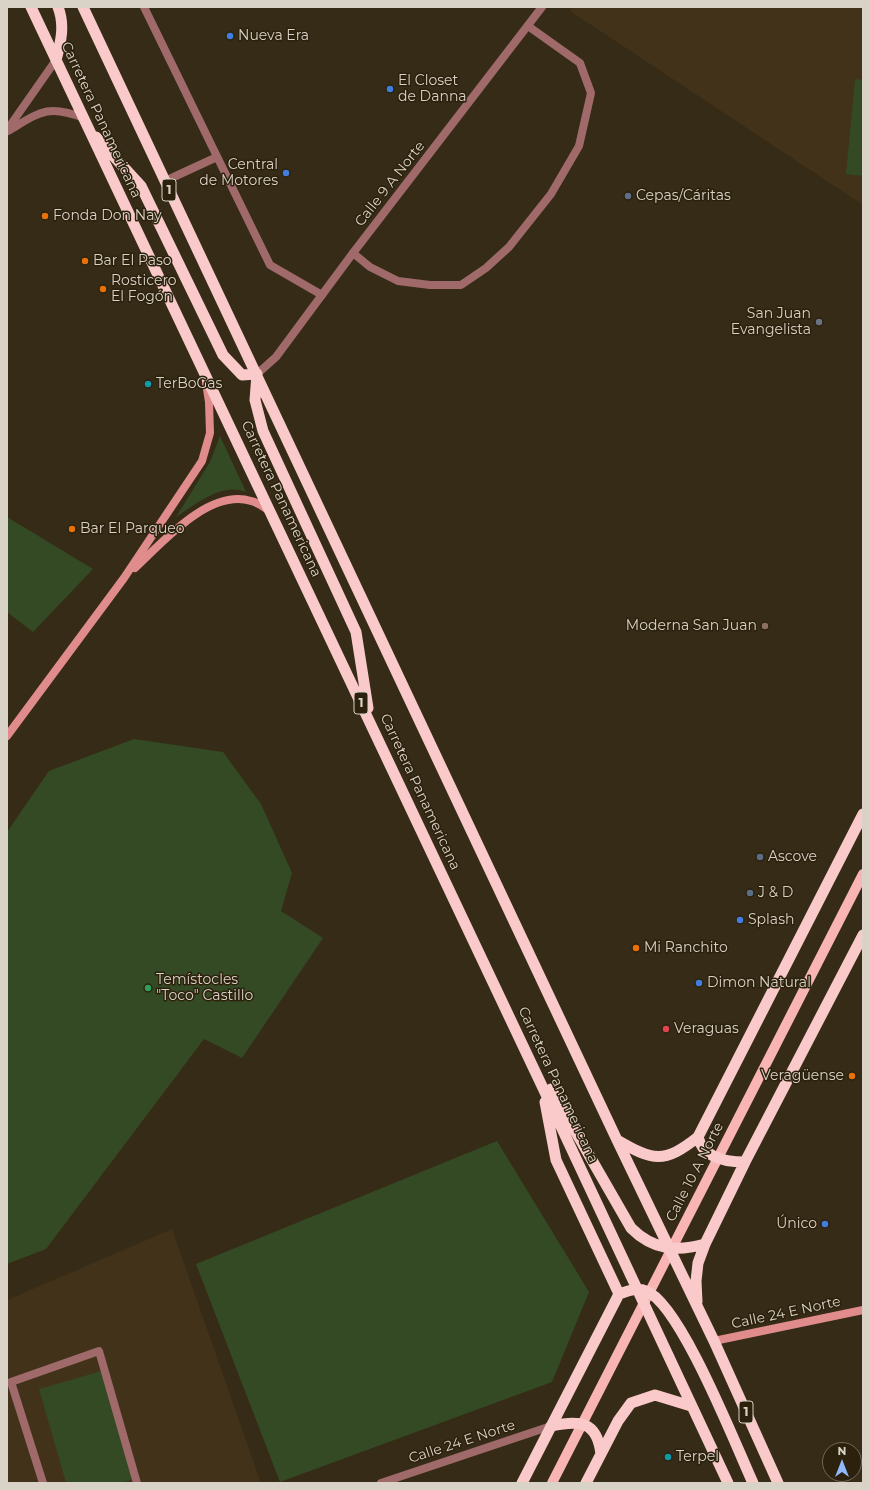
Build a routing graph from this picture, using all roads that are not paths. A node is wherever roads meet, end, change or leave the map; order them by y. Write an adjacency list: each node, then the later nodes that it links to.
1 (31, 7): 7 (highway, Carretera Panamericana / 1)
2 (58, 7): 7 (highway)
3 (83, 7): 11 (highway, 1)
4 (144, 7): 10 (street)
5 (542, 7): 6 (street, Calle 9 A Norte)
6 (528, 26): 12 (street, Calle 9 A Norte); 12 (street)
7 (56, 60): 8 (highway, Carretera Panamericana / 1); 9 (street)
8 (86, 124): 9 (street); 14 (highway, Carretera Panamericana / 1); 15 (highway)
9 (7, 130)
10 (217, 157): 11 (street); 13 (street)
11 (165, 182): 15 (highway, 1)
12 (353, 253): 13 (street, Calle 9 A Norte)
13 (322, 295): 15 (street, Calle 9 A Norte)
14 (204, 370): 16 (highway, Carretera Panamericana / 1); 17 (main road)
15 (257, 374): 18 (highway); 26 (highway, 1)
16 (270, 511): 17 (main road); 18 (highway, Carretera Panamericana / 1)
17 (124, 578): 19 (main road)
18 (370, 721): 23 (highway, Carretera Panamericana / 1)
19 (7, 736)
20 (863, 814): 25 (highway)
21 (863, 874): 42 (main road, Calle 10 A Norte)
22 (863, 935): 27 (highway)
23 (503, 1005): 24 (highway, Carretera Panamericana / 1); 29 (highway)
24 (542, 1086): 30 (highway, Carretera Panamericana / 1); 31 (highway)
25 (698, 1137): 26 (highway); 27 (highway)
26 (617, 1140): 29 (highway, 1)
27 (745, 1162): 28 (highway)
28 (705, 1244): 29 (highway); 32 (highway)
29 (668, 1248): 32 (highway, 1)
30 (636, 1289): 31 (highway); 35 (highway, Carretera Panamericana / 1); 45 (highway)
31 (620, 1294): 36 (highway)
32 (697, 1306): 34 (highway, 1)
33 (863, 1310): 34 (main road, Calle 24 E Norte)
34 (714, 1341): 46 (highway, 1)
35 (691, 1406): 37 (highway); 44 (highway, Carretera Panamericana / 1)
36 (551, 1426): 37 (highway); 40 (street, Calle 24 E Norte); 41 (highway)
37 (601, 1454): 43 (highway)
38 (43, 1483): 39 (street)
39 (137, 1483)
40 (381, 1483)
41 (522, 1483)
42 (552, 1483)
43 (586, 1483)
44 (728, 1483)
45 (753, 1483)
46 (778, 1483)

